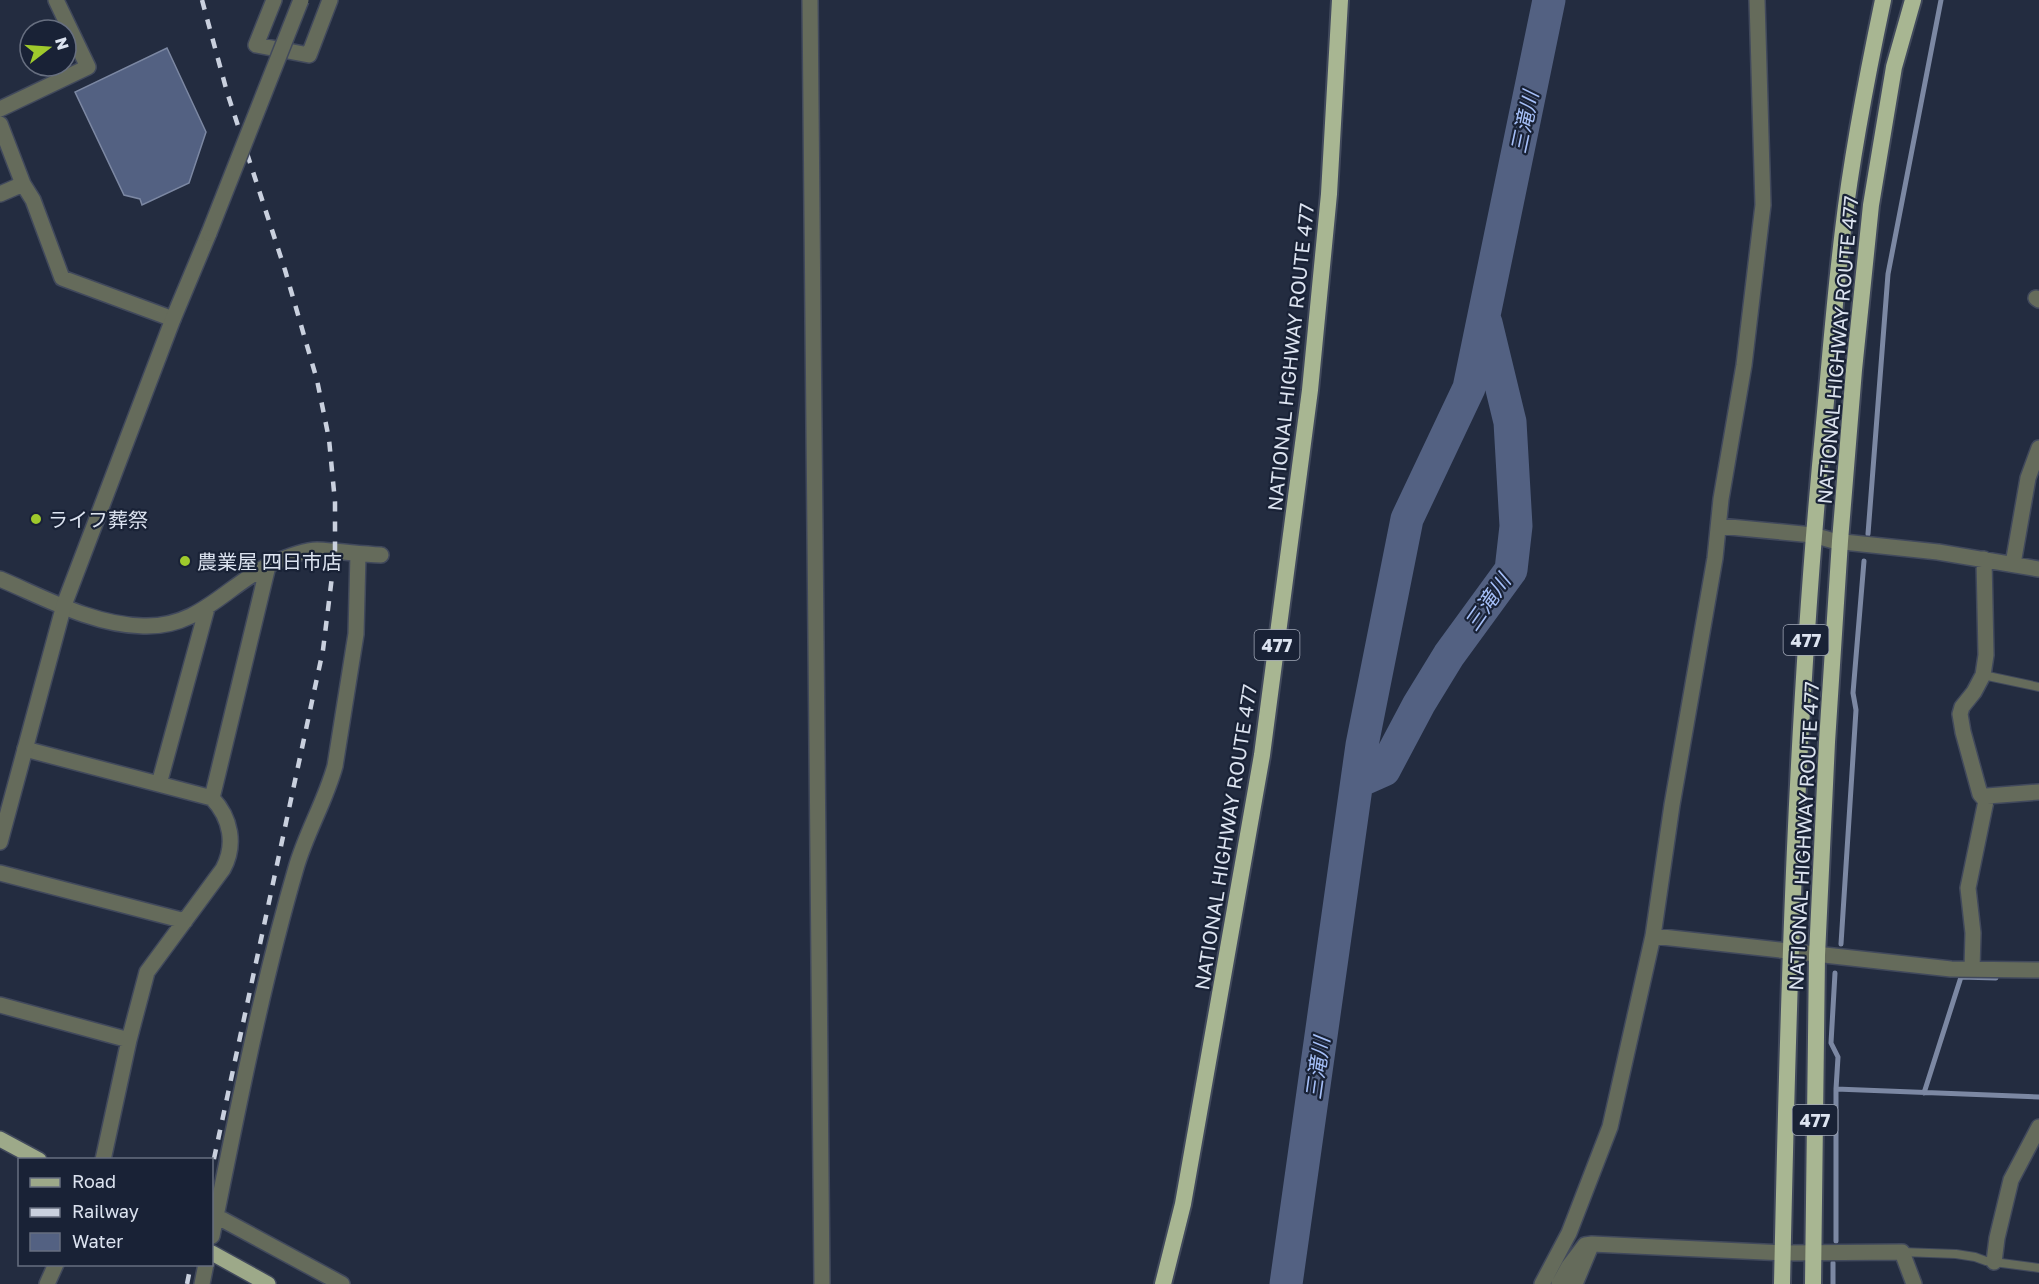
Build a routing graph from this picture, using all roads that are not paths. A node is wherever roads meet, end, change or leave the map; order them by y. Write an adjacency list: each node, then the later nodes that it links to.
1 (56, 0): 10 (street)
2 (274, 0): 4 (street)
3 (301, 0): 14 (street, bridge)
4 (330, 0)
5 (810, 0): 64 (street)
6 (1340, 0): 65 (highway, NATIONAL HIGHWAY ROUTE 477 / 477)
7 (1756, 0): 16 (street)
8 (1883, 0): 17 (highway, NATIONAL HIGHWAY ROUTE 477 / 477)
9 (1913, 0): 18 (highway, NATIONAL HIGHWAY ROUTE 477 / 477)
10 (0, 109)
11 (0, 124): 12 (street)
12 (23, 184): 13 (street); 14 (street)
13 (0, 194)
14 (173, 319): 26 (street)
15 (2039, 448): 22 (street)
16 (1719, 526): 17 (street); 38 (street)
17 (1813, 535): 18 (street); 39 (highway, NATIONAL HIGHWAY ROUTE 477 / 477)
18 (1840, 541): 21 (street); 40 (highway, NATIONAL HIGHWAY ROUTE 477 / 477)
19 (358, 554): 20 (street); 23 (street); 49 (street)
20 (381, 555)
21 (1984, 559): 22 (street); 28 (street)
22 (2013, 564): 24 (street)
23 (268, 566): 27 (street); 33 (street)
24 (2039, 569)
25 (0, 579): 26 (street)
26 (64, 605): 27 (street); 30 (street)
27 (207, 608): 31 (street)
28 (1983, 675): 29 (lane); 34 (street)
29 (2039, 687)
30 (25, 749): 31 (street); 35 (street)
31 (159, 784): 33 (street)
32 (2039, 792): 34 (street)
33 (212, 798): 37 (street)
34 (1986, 801): 41 (street)
35 (0, 842)
36 (0, 873): 37 (street)
37 (185, 921): 44 (street)
38 (1653, 936): 39 (street); 66 (street)
39 (1790, 952): 40 (street); 54 (highway, NATIONAL HIGHWAY ROUTE 477 / 477)
40 (1817, 955): 41 (street); 52 (highway, NATIONAL HIGHWAY ROUTE 477 / 477)
41 (1972, 969): 42 (street)
42 (2039, 970)
43 (0, 1005): 44 (street)
44 (129, 1040): 48 (street)
45 (2038, 1132): 56 (street)
46 (0, 1138): 47 (main road)
47 (35, 1158)
48 (103, 1158)
49 (216, 1216): 50 (street); 63 (street)
50 (213, 1231)
51 (1592, 1244): 54 (street); 67 (street); 68 (street)
52 (1814, 1252): 53 (street); 54 (street); 70 (highway, NATIONAL HIGHWAY ROUTE 477 / 477)
53 (1902, 1252): 56 (lane); 71 (street)
54 (1783, 1253): 69 (highway, NATIONAL HIGHWAY ROUTE 477 / 477)
55 (213, 1254): 62 (main road)
56 (1994, 1262): 59 (lane)
57 (55, 1266): 60 (street)
58 (206, 1266): 61 (street)
59 (2039, 1268)
60 (47, 1284)
61 (202, 1284)
62 (268, 1284)
63 (341, 1284)
64 (822, 1284)
65 (1163, 1284)
66 (1542, 1284)
67 (1559, 1284)
68 (1575, 1284)
69 (1782, 1284)
70 (1813, 1284)
71 (1914, 1284)

